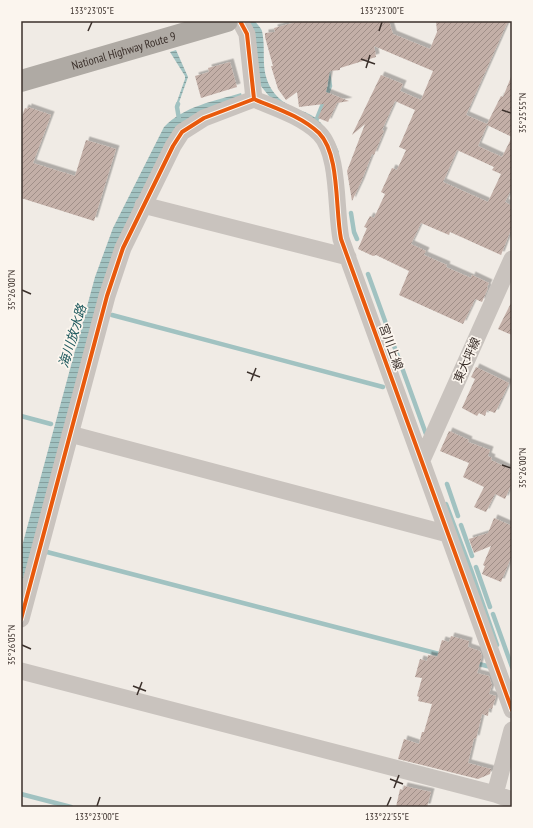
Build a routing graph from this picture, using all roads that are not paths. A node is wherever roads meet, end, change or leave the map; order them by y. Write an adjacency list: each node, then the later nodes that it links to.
1 (229, 21): 2 (highway, National Highway Route 9); 3 (street)
2 (21, 81)
3 (254, 99): 4 (street); 5 (street, 宮川上線)
4 (143, 205): 5 (street); 7 (street)
5 (348, 257): 8 (street, 宮川上線)
6 (512, 259): 8 (street, 東大坪線)
7 (70, 434): 9 (street); 10 (street)
8 (422, 460): 9 (street, 宮川上線)
9 (448, 534): 12 (street, 宮川上線)
10 (21, 619)
11 (21, 670): 14 (street)
12 (512, 710)
13 (512, 730): 14 (street)
14 (495, 794): 15 (street)
15 (512, 800)

